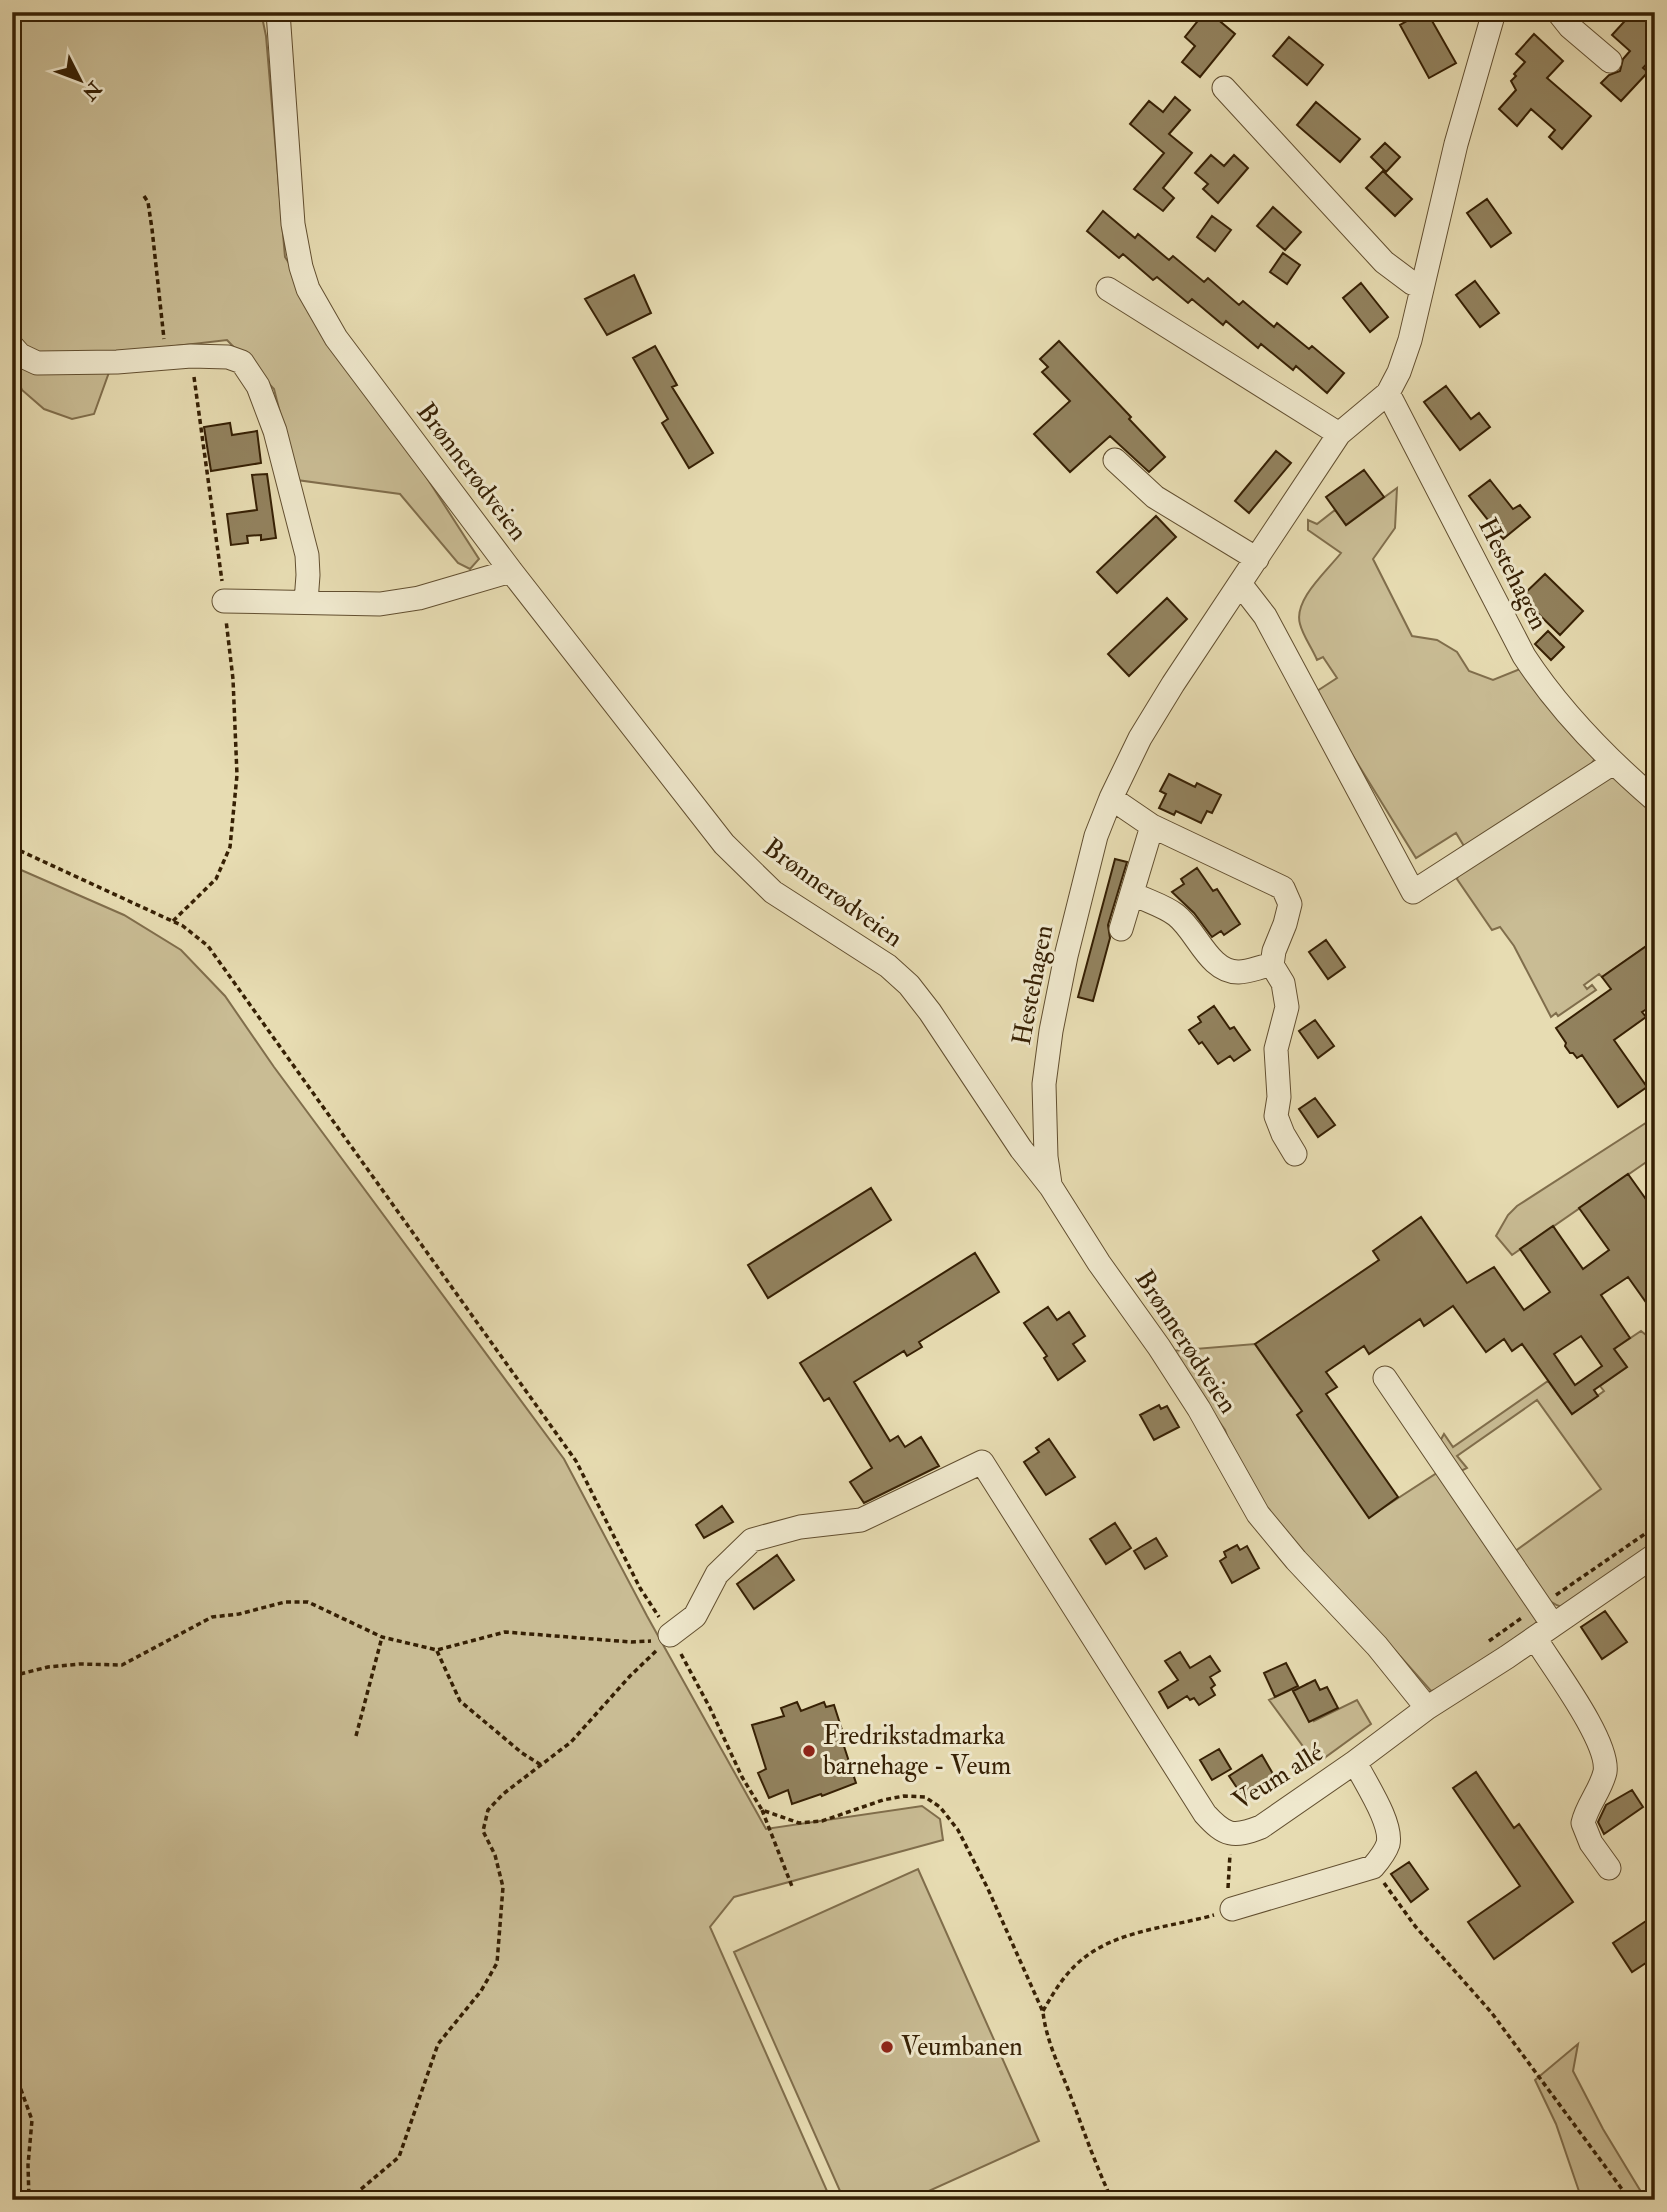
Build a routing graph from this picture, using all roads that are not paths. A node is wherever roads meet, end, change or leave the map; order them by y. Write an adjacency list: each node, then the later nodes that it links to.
1 (278, 12): 13 (street, Brønnerødveien)
2 (1493, 12): 6 (street, Hestehagen)
3 (1558, 12): 4 (street)
4 (1610, 61)
5 (1224, 88): 6 (street)
6 (1422, 287): 9 (street, Hestehagen)
7 (1108, 289): 10 (street)
8 (12, 346): 16 (street)
9 (1388, 393): 10 (street, Hestehagen); 17 (street, Hestehagen)
10 (1339, 434): 12 (street, Hestehagen)
11 (1115, 460): 12 (street)
12 (1257, 559): 14 (street, Hestehagen)
13 (511, 571): 16 (street); 25 (street, Brønnerødveien)
14 (1241, 585): 17 (street); 18 (street, Hestehagen)
15 (224, 601): 16 (street)
16 (306, 602)
17 (1613, 763): 19 (street, Hestehagen)
18 (1111, 798): 20 (street); 25 (street, Hestehagen)
19 (1655, 800)
20 (1152, 826): 21 (street); 23 (street)
21 (1132, 893): 22 (street); 23 (street)
22 (1121, 929)
23 (1272, 965): 24 (street)
24 (1294, 1154)
25 (1051, 1187): 30 (street, Brønnerødveien)
26 (1385, 1378): 28 (street)
27 (1655, 1555): 28 (street, Veum allé)
28 (1544, 1631): 30 (street, Veum allé); 32 (street)
29 (670, 1635): 31 (street, Veum allé)
30 (1427, 1707): 31 (street, Veum allé)
31 (1354, 1762): 33 (street)
32 (1609, 1868)
33 (1226, 1904)

